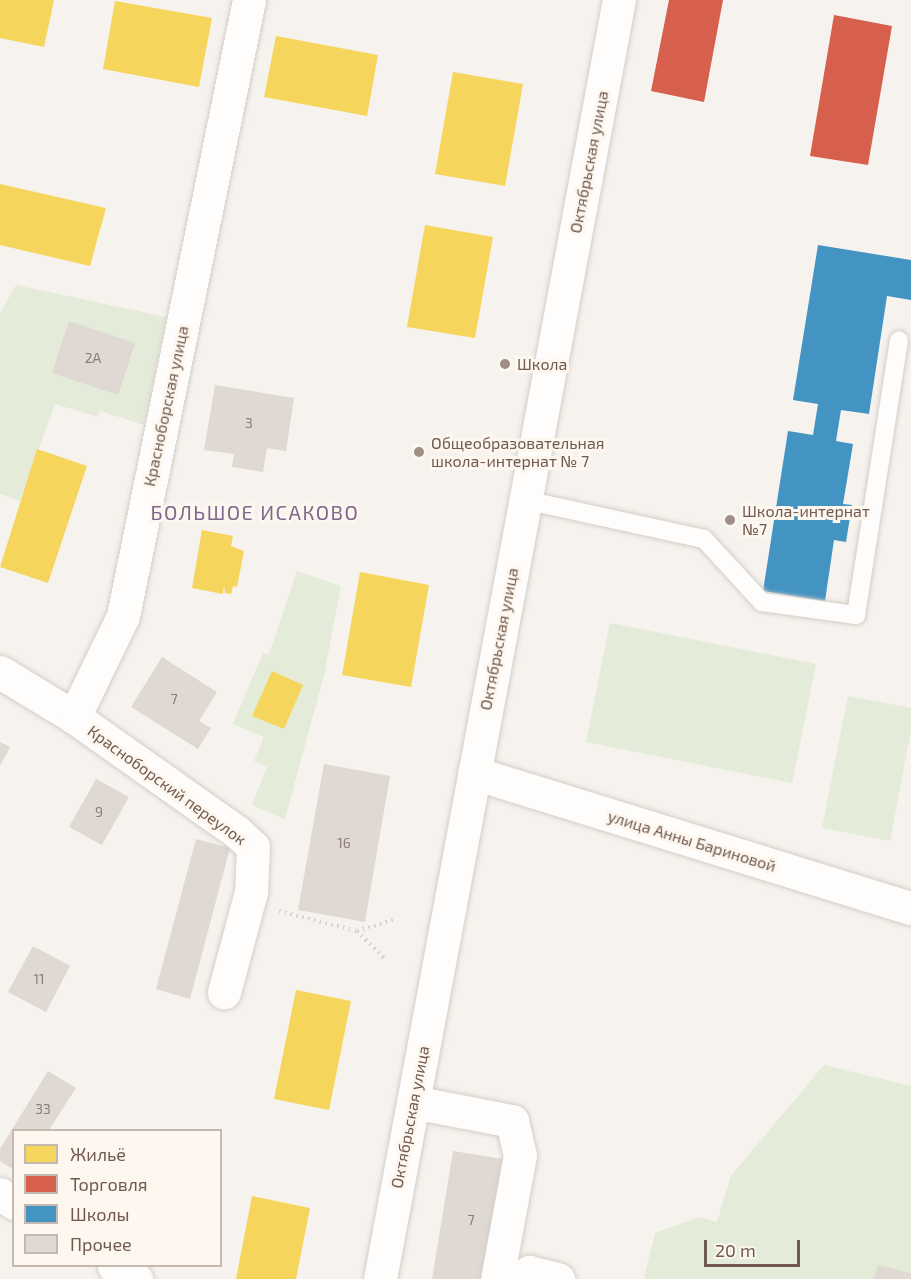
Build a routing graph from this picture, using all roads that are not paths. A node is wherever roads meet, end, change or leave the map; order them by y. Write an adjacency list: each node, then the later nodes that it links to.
1 (249, 0): 6 (street, Красноборская улица)
2 (619, 0): 4 (street, Октябрьская улица)
3 (899, 340): 4 (lane)
4 (525, 500): 7 (street, Октябрьская улица)
5 (0, 672): 6 (street)
6 (74, 717): 9 (street, Красноборский переулок)
7 (474, 773): 8 (street, улица Анны Бариновой); 10 (street, Октябрьская улица)
8 (911, 908)
9 (224, 992)
10 (413, 1102): 13 (street, Октябрьская улица); 14 (street)
11 (116, 1267): 12 (street)
12 (136, 1279)
13 (380, 1279)
14 (497, 1279)
15 (521, 1279): 16 (street)
16 (558, 1279)

